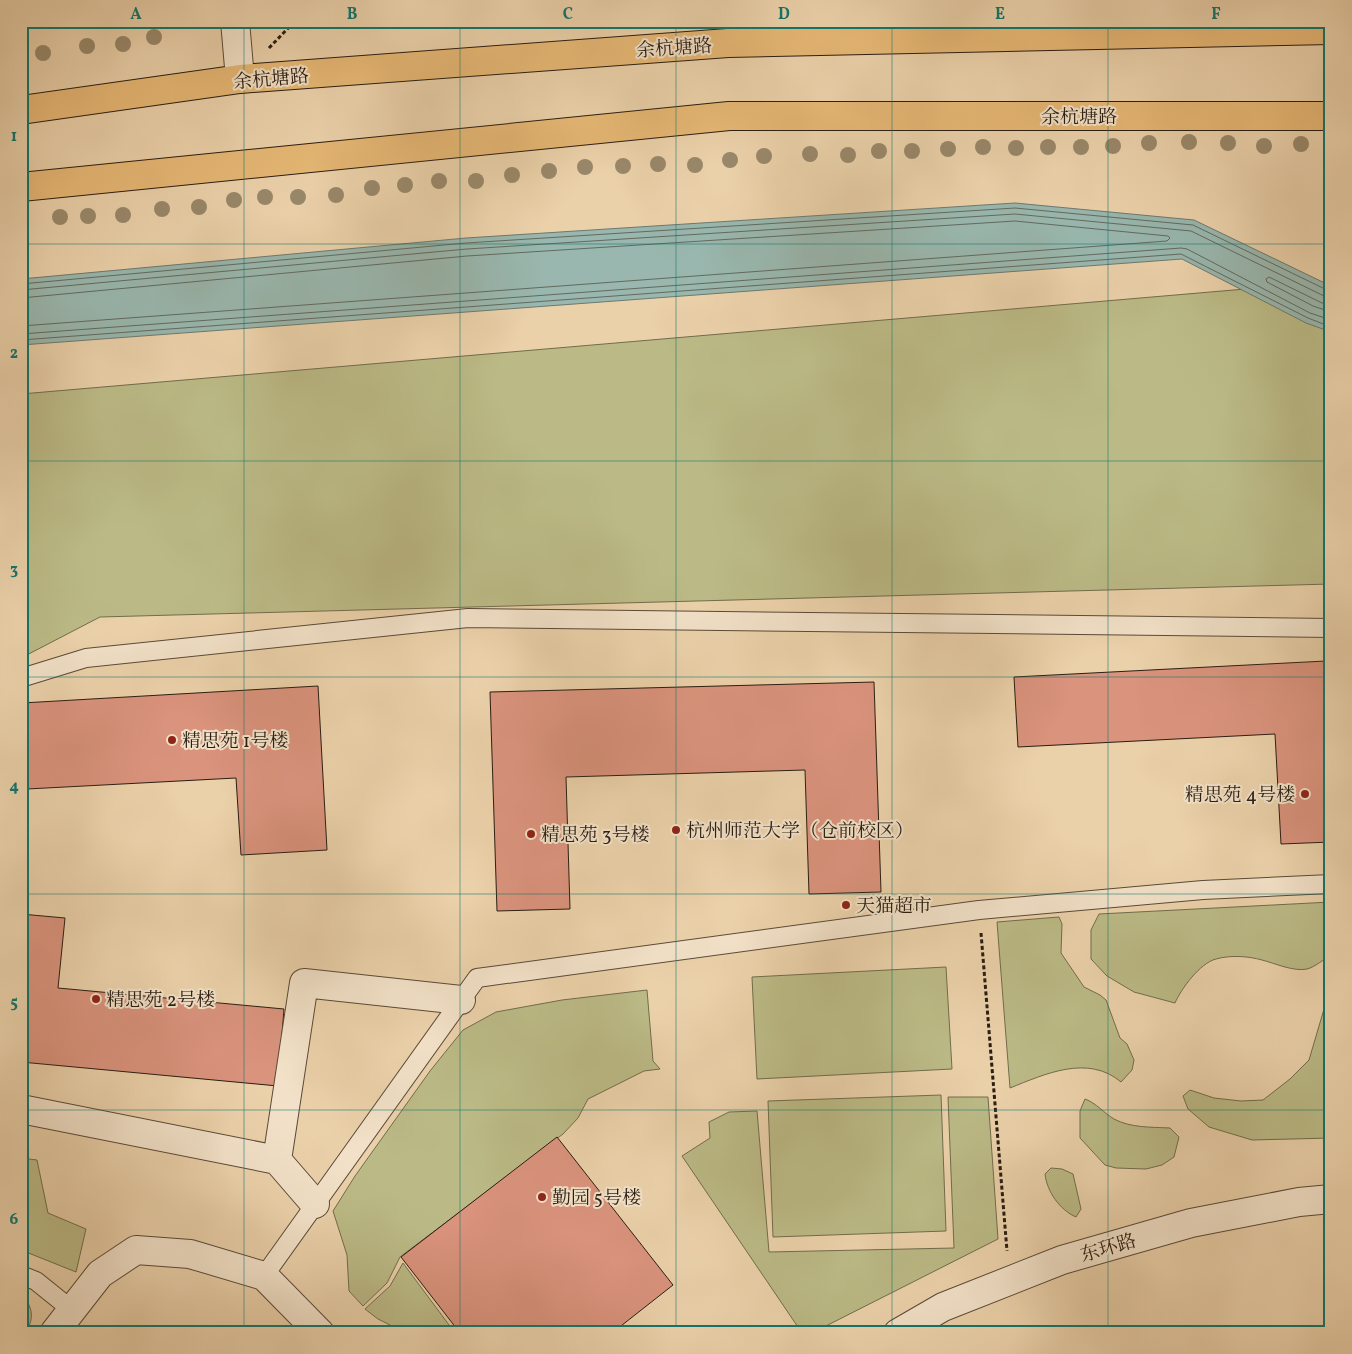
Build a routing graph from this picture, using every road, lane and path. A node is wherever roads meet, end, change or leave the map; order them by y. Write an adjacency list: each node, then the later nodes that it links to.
1 (235, 21): 3 (street)
2 (1331, 30): 3 (main road, 余杭塘路)
3 (240, 79): 4 (main road, 余杭塘路)
4 (21, 110)
5 (1331, 116): 6 (main road, 余杭塘路)
6 (21, 187)
7 (1331, 628): 8 (lane)
8 (21, 678)
9 (1331, 884): 10 (lane)
10 (979, 910): 11 (lane); 18 (path)
11 (461, 1000): 13 (street); 15 (lane)
12 (21, 1108): 13 (street)
13 (277, 1160): 15 (street)
14 (1331, 1199): 18 (street, 东环路)
15 (315, 1204): 17 (lane)
16 (21, 1275): 19 (lane)
17 (264, 1276): 19 (street); 21 (street)
18 (1009, 1281): 22 (street, 东环路)
19 (72, 1310): 20 (street)
20 (54, 1333)
21 (320, 1333)
22 (898, 1333)

